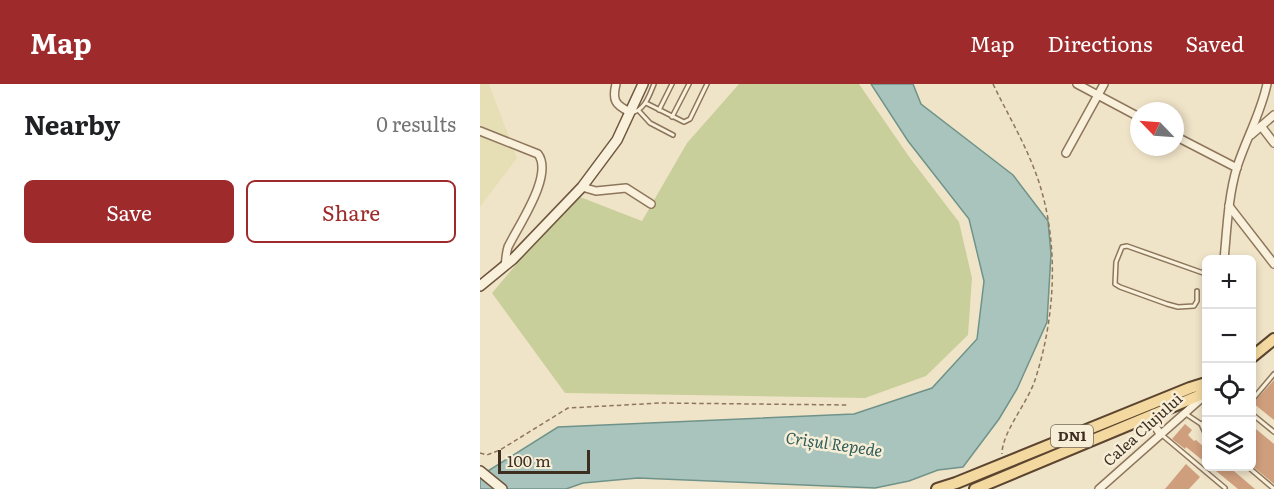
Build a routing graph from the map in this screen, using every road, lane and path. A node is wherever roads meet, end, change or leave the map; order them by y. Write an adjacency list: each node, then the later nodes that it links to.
1 (616, 84): 14 (street)
2 (643, 84): 14 (street)
3 (654, 84): 12 (lane)
4 (672, 84): 13 (lane)
5 (689, 84): 17 (lane)
6 (707, 84): 17 (lane)
7 (993, 84): 53 (path)
8 (1077, 84): 11 (street)
9 (1104, 84): 11 (street)
10 (1267, 84): 21 (street)
11 (1098, 95): 15 (street); 24 (street)
12 (646, 103): 13 (lane); 14 (lane)
13 (659, 110): 17 (lane)
14 (634, 112): 20 (lane); 26 (street)
15 (1130, 112)
16 (1274, 115): 18 (street)
17 (672, 117)
18 (1261, 126): 21 (street); 23 (street)
19 (480, 131): 32 (street)
20 (673, 135)
21 (1249, 137): 25 (street)
22 (1184, 141): 25 (street)
23 (1274, 143)
24 (1066, 153)
25 (1237, 168): 28 (street)
26 (582, 187): 27 (street); 32 (street)
27 (651, 204)
28 (1229, 206): 29 (street); 30 (street)
29 (1271, 253): 31 (street)
30 (1224, 255)
31 (1274, 264)
32 (505, 267): 34 (street)
33 (1202, 272): 35 (lane)
34 (480, 286)
35 (1197, 291)
36 (1274, 339): 37 (main road)
37 (1256, 353)
38 (1274, 374): 42 (lane)
39 (1202, 384): 40 (main road, DN1)
40 (1190, 388): 46 (main road, DN1); 47 (main road)
41 (1202, 394): 47 (main road, DN1)
42 (1256, 394)
43 (1202, 396): 45 (street, Calea Clujului)
44 (848, 405): 52 (path)
45 (1184, 413): 49 (lane); 51 (street, Calea Clujului)
46 (1134, 416): 47 (main road, DN1); 53 (main road, DN1); 59 (main road, DN1)
47 (1149, 416): 51 (street)
48 (1255, 417): 50 (lane)
49 (1201, 424)
50 (1274, 432)
51 (1160, 434): 56 (lane); 60 (street, Calea Clujului)
52 (480, 453)
53 (1003, 464): 58 (main road, DN1)
54 (480, 471): 57 (street)
55 (1252, 471): 61 (lane)
56 (1225, 488)
57 (502, 489)
58 (937, 489)
59 (975, 489)
60 (1099, 489)
61 (1274, 489)

